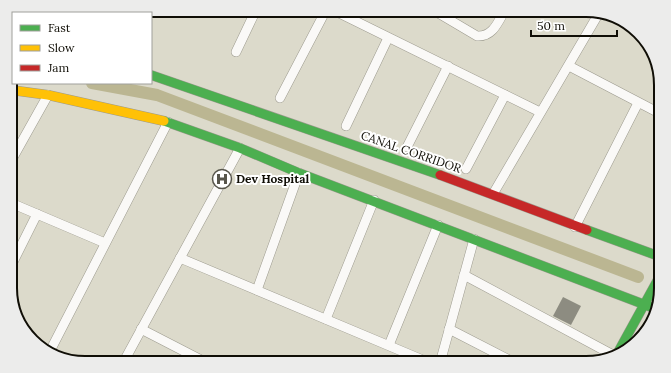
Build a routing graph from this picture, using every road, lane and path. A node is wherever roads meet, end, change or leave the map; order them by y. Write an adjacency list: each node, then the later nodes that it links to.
1 (253, 17): 8 (street)
2 (322, 17): 15 (street)
3 (347, 17): 7 (street)
4 (445, 17): 5 (street)
5 (501, 17)
6 (596, 18): 10 (street)
7 (388, 38): 9 (street); 20 (street)
8 (236, 52)
9 (448, 66): 14 (street); 21 (street)
10 (568, 66): 16 (street); 18 (street)
11 (152, 76): 26 (street, CANAL CORRIDOR)
12 (17, 91): 13 (street)
13 (48, 95): 19 (street); 23 (street)
14 (505, 95): 18 (street); 24 (street)
15 (280, 98)
16 (638, 102): 17 (street); 31 (street)
17 (654, 110)
18 (540, 112): 26 (street)
19 (168, 122): 22 (street); 33 (street)
20 (346, 126)
21 (407, 147)
22 (240, 148): 25 (street); 36 (street)
23 (17, 150)
24 (466, 169)
25 (299, 173): 27 (street); 39 (street)
26 (493, 194): 31 (street, CANAL CORRIDOR)
27 (374, 200): 30 (street); 42 (street)
28 (17, 206): 29 (street)
29 (37, 214): 33 (street); 34 (street)
30 (438, 225): 32 (street); 45 (street)
31 (575, 226): 35 (street, CANAL CORRIDOR)
32 (474, 239): 37 (street); 40 (street)
33 (105, 242): 47 (street)
34 (17, 254)
35 (654, 254)
36 (180, 258): 39 (street); 43 (street)
37 (464, 275): 44 (street); 48 (street)
38 (654, 286): 40 (street)
39 (257, 290): 42 (street)
40 (644, 304): 41 (street); 46 (street)
41 (652, 307)
42 (326, 319): 45 (street)
43 (142, 329): 49 (street); 50 (street)
44 (449, 329): 52 (street); 53 (street)
45 (389, 346): 51 (street)
46 (621, 346)
47 (52, 348)
48 (608, 352)
49 (127, 356)
50 (194, 356)
51 (413, 356)
52 (442, 356)
53 (501, 356)

